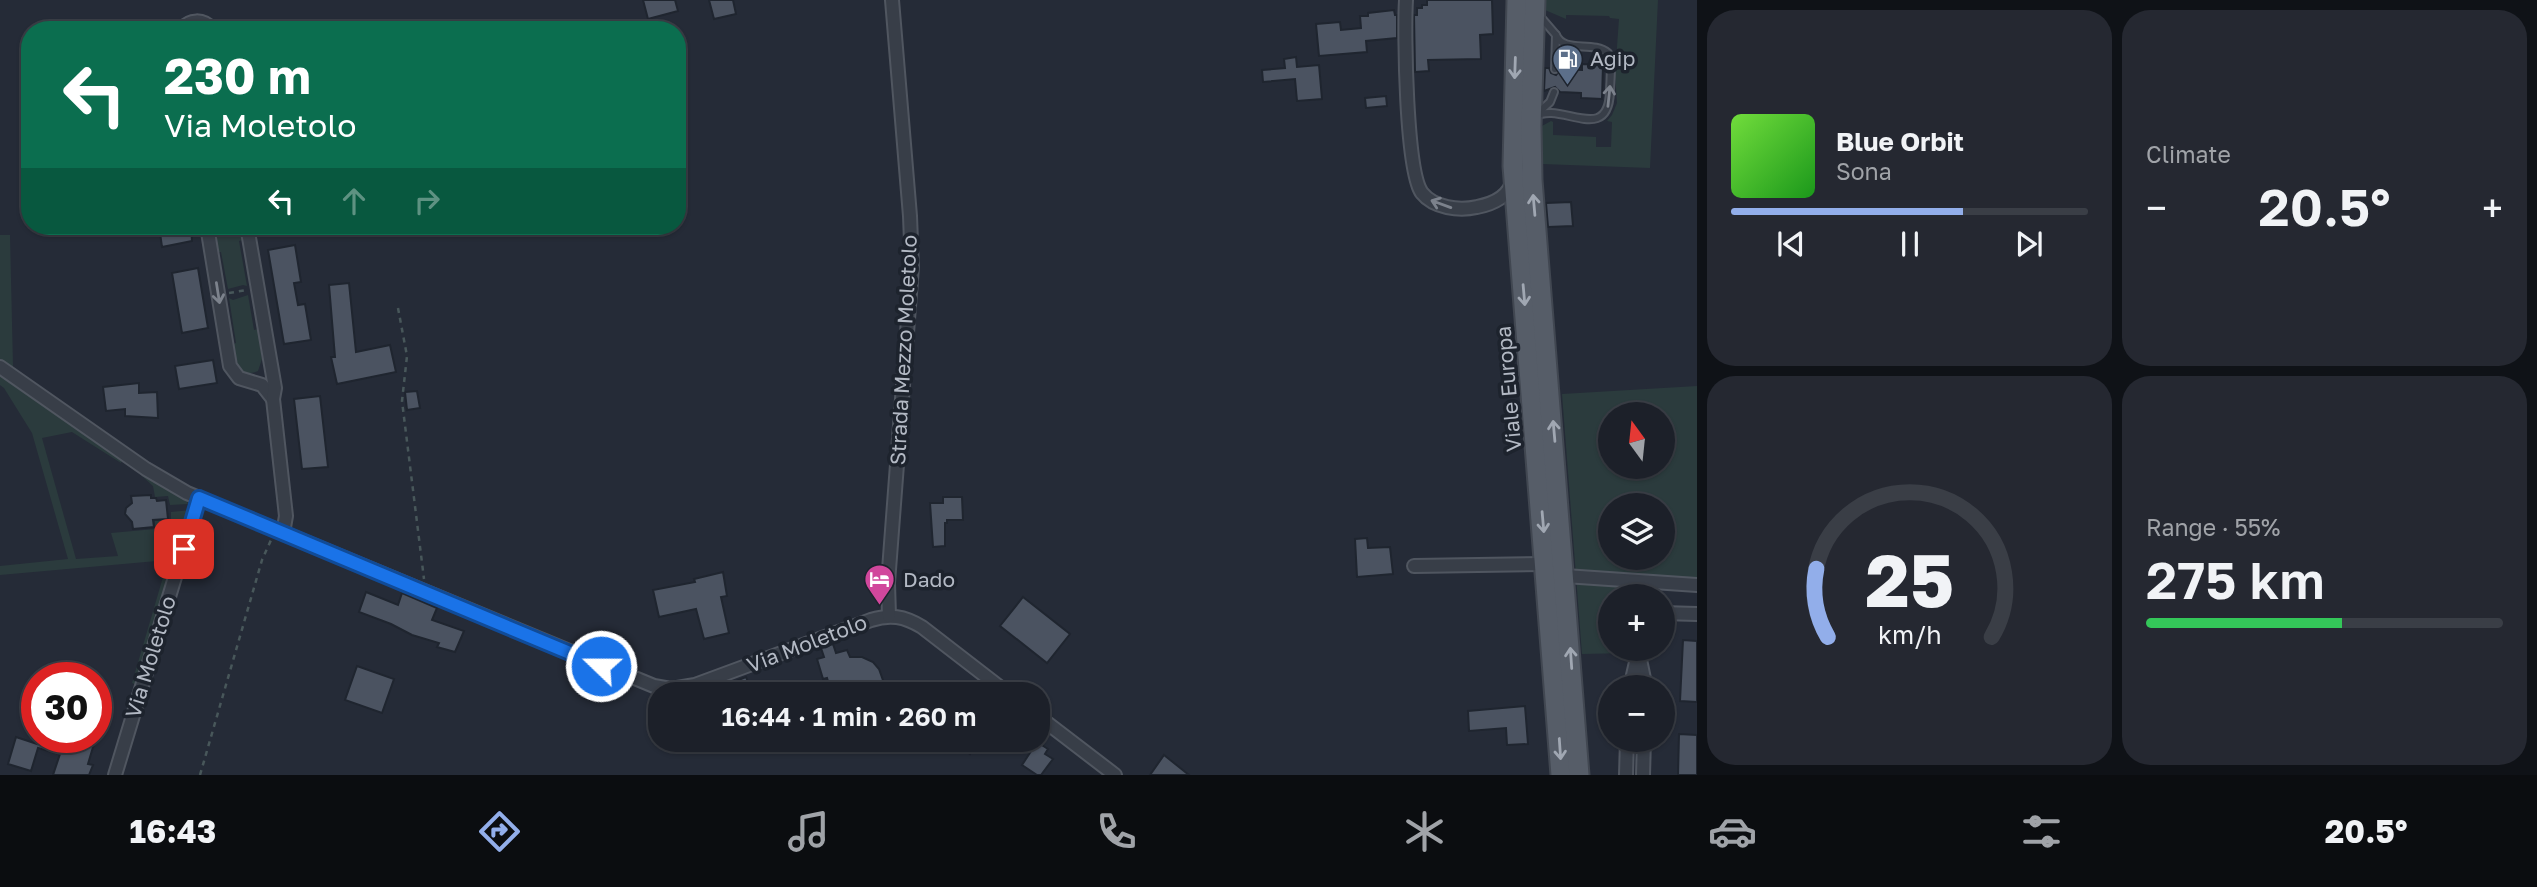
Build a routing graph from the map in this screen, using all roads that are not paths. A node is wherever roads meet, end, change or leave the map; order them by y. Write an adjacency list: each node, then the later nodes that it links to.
1 (892, 0): 25 (street, Strada Mezzo Moletolo)
2 (1405, 0): 9 (street, one-way to 2)
3 (1517, 0): 9 (main road, Viale Europa, one-way to 9)
4 (1535, 0): 5 (lane); 8 (main road, Viale Europa)
5 (1556, 35): 6 (lane); 8 (lane, one-way to 5)
6 (1555, 69)
7 (1554, 92): 8 (lane)
8 (1533, 127): 20 (main road, Viale Europa, one-way to 8)
9 (1513, 172): 18 (main road, Viale Europa, one-way to 18)
10 (208, 235): 14 (street, one-way to 14)
11 (249, 235): 12 (street)
12 (269, 356): 14 (street); 15 (street)
13 (0, 367): 16 (street, Via Moletolo)
14 (249, 381): 15 (street)
15 (273, 399): 17 (street)
16 (199, 498): 17 (street, Via Moletolo); 30 (street, Via Moletolo)
17 (280, 532): 25 (street, Via Moletolo)
18 (1546, 564): 19 (street); 32 (main road, Viale Europa, one-way to 32)
19 (1414, 566)
20 (1565, 576): 21 (street); 33 (main road, Viale Europa, one-way to 20)
21 (1644, 582): 22 (street)
22 (1697, 585)
23 (1675, 613): 24 (street)
24 (1697, 614)
25 (889, 615): 26 (street, Via Moletolo)
26 (993, 682)
27 (1050, 725): 31 (street)
28 (1627, 752): 34 (street)
29 (1644, 752): 35 (street)
30 (115, 775)
31 (1115, 775)
32 (1561, 775)
33 (1579, 775)
34 (1626, 775)
35 (1643, 775)

